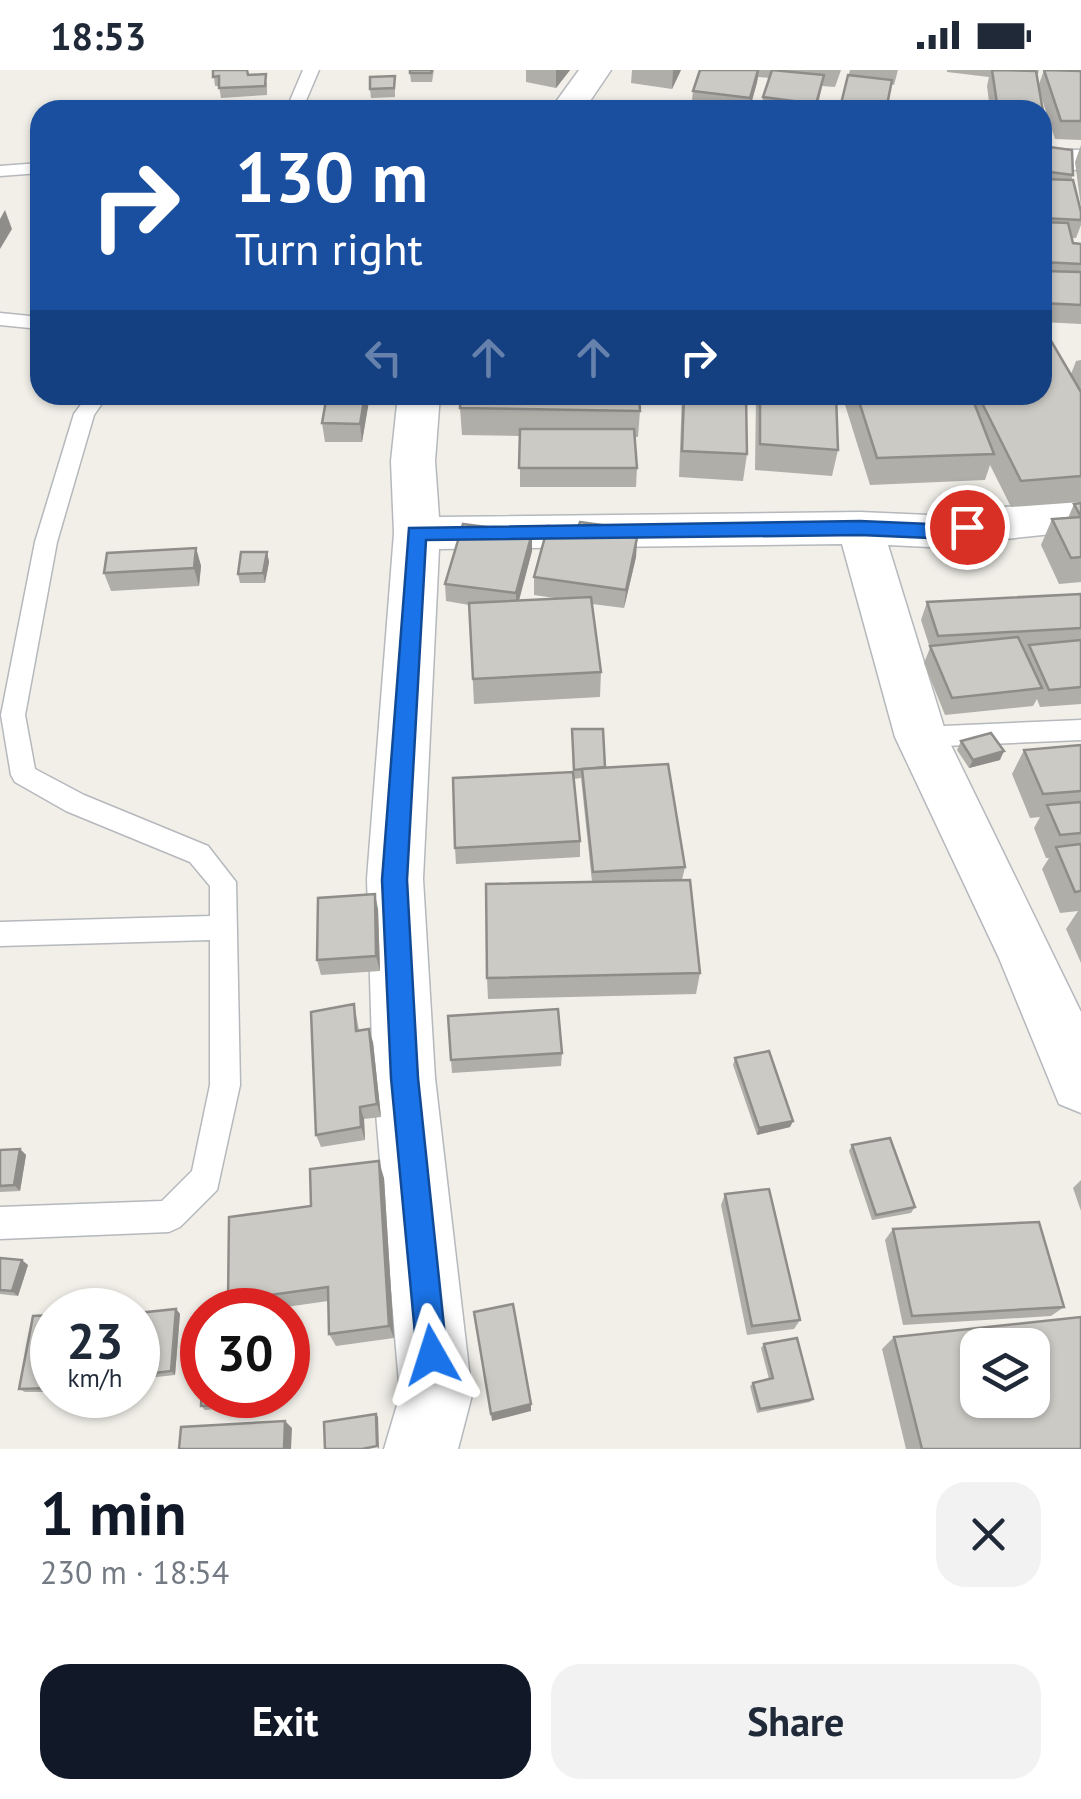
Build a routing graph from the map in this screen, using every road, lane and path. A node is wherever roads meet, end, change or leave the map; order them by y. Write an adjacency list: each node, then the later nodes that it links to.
1 (311, 70): 3 (lane)
2 (595, 70): 4 (street)
3 (298, 100)
4 (574, 100)
5 (1052, 159): 6 (street)
6 (1081, 160)
7 (30, 169): 8 (lane)
8 (0, 171)
9 (0, 319): 10 (lane)
10 (30, 321)
11 (91, 405): 18 (lane)
12 (418, 405): 15 (street)
13 (1081, 515): 14 (street)
14 (860, 528): 15 (street); 17 (street)
15 (416, 533): 22 (street)
16 (1081, 730): 17 (lane)
17 (922, 737): 20 (street)
18 (223, 928): 19 (lane); 21 (lane)
19 (0, 934)
20 (1081, 1083)
21 (0, 1223)
22 (421, 1449)

